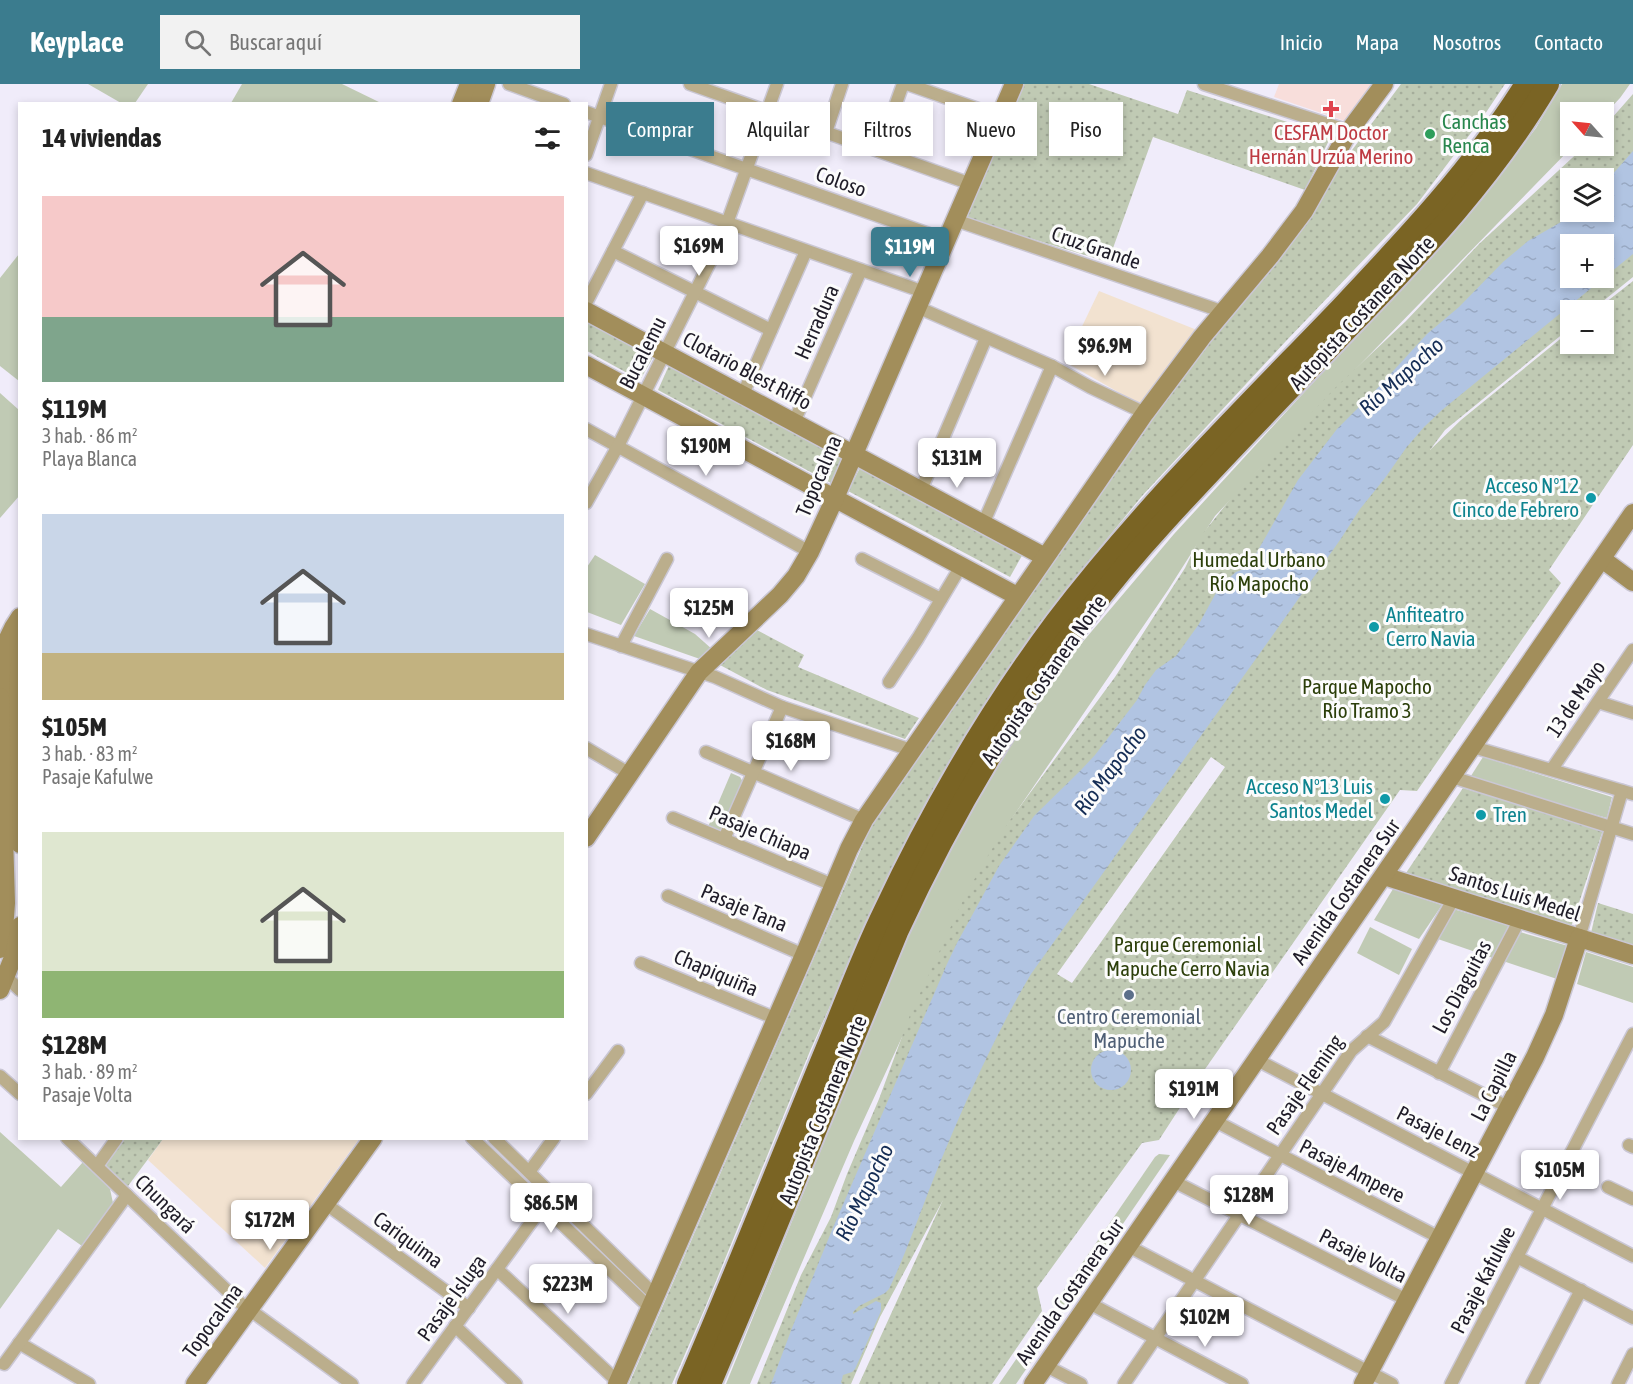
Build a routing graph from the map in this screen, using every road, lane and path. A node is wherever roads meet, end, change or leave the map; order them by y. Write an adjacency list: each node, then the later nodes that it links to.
1 (469, 84): 16 (street)
2 (486, 84): 17 (street)
3 (509, 84): 18 (street)
4 (611, 84): 25 (street)
5 (690, 84): 15 (street)
6 (777, 84): 20 (street, Bucalemu)
7 (843, 84): 26 (street)
8 (903, 84): 21 (street)
9 (907, 84): 22 (street)
10 (1014, 84): 23 (street, Topocalma)
11 (1204, 84): 27 (street)
12 (1384, 84): 27 (street)
13 (1526, 84): 168 (highway, Autopista Costanera Norte)
14 (1548, 84): 169 (highway, Autopista Costanera Norte)
15 (710, 87): 19 (street)
16 (462, 102)
17 (480, 102)
18 (558, 102)
19 (746, 102)
20 (770, 102)
21 (897, 102)
22 (958, 102)
23 (1007, 102)
24 (588, 113): 25 (street, Coloso)
25 (600, 116): 28 (street); 32 (street, Coloso)
26 (830, 121)
27 (1349, 130): 46 (street)
28 (588, 149)
29 (751, 156): 32 (street, Bucalemu)
30 (893, 156): 34 (street)
31 (984, 156): 34 (street, Topocalma)
32 (747, 169): 37 (street, Bucalemu); 38 (street, Coloso)
33 (588, 174): 35 (street)
34 (971, 184): 36 (street, Topocalma)
35 (643, 193): 37 (street); 39 (street)
36 (955, 220): 38 (street, Topocalma); 46 (street, Cruz Grande)
37 (728, 223): 40 (street); 42 (street, Bucalemu)
38 (946, 240): 44 (street, Topocalma)
39 (613, 251): 42 (street); 43 (street)
40 (806, 251): 41 (street); 47 (street)
41 (861, 270): 44 (street); 55 (street, Herradura)
42 (696, 292): 47 (street); 49 (street, Bucalemu)
43 (588, 299)
44 (920, 300): 48 (street); 58 (street, Topocalma)
45 (588, 312): 49 (street, Clotario Blest Riffo)
46 (1224, 312): 54 (street)
47 (771, 330): 52 (street)
48 (986, 338): 51 (street); 59 (street)
49 (665, 353): 52 (street, Clotario Blest Riffo); 53 (street, Bucalemu)
50 (588, 366): 53 (street)
51 (1052, 366): 54 (street); 63 (street)
52 (743, 394): 55 (street, Clotario Blest Riffo)
53 (643, 395): 57 (street, Bucalemu); 61 (street)
54 (1145, 413): 65 (street)
55 (794, 422): 58 (street, Clotario Blest Riffo)
56 (588, 430): 57 (street)
57 (618, 446): 60 (street, Bucalemu); 64 (street)
58 (853, 453): 59 (street, Clotario Blest Riffo); 61 (street, Topocalma)
59 (921, 490): 63 (street, Clotario Blest Riffo)
60 (588, 498)
61 (835, 498): 64 (street, Topocalma); 69 (street)
62 (1633, 513): 68 (street, Avenida Costanera Sur)
63 (983, 524): 65 (street, Clotario Blest Riffo)
64 (810, 552): 78 (street, Topocalma)
65 (1045, 557): 71 (street)
66 (667, 559): 75 (street)
67 (862, 559): 72 (street)
68 (1602, 559): 70 (street); 85 (street, Avenida Costanera Sur)
69 (961, 566): 71 (street); 72 (street)
70 (1633, 582)
71 (1017, 596): 87 (street)
72 (941, 599): 79 (street)
73 (18, 619): 76 (street)
74 (588, 635): 75 (street)
75 (621, 646): 78 (street)
76 (8, 648): 80 (street)
77 (1633, 650): 81 (street, 13 de Mayo)
78 (699, 672): 82 (street); 91 (street, Topocalma)
79 (889, 682)
80 (8, 696): 84 (street); 105 (street)
81 (1598, 702): 83 (street); 89 (street, 13 de Mayo)
82 (782, 707): 87 (street); 90 (street)
83 (1633, 713)
84 (18, 735)
85 (1473, 747): 89 (street); 92 (street, Avenida Costanera Sur)
86 (588, 749): 91 (street)
87 (911, 750): 95 (street)
88 (706, 753): 90 (street)
89 (1552, 769): 93 (street)
90 (753, 773): 95 (street); 99 (street)
91 (630, 774): 98 (street, Topocalma)
92 (1452, 777): 96 (street); 100 (street, Avenida Costanera Sur)
93 (1628, 793): 96 (street, La Capilla)
94 (672, 818): 99 (street, Pasaje Chiapa)
95 (864, 820): 101 (street)
96 (1612, 827): 97 (street); 106 (street, La Capilla)
97 (1633, 834)
98 (588, 835)
99 (724, 839): 101 (street, Pasaje Chiapa)
100 (1384, 876): 103 (street, Santos Luis Medel); 116 (street, Avenida Costanera Sur)
101 (833, 885): 109 (street)
102 (668, 896): 109 (street, Pasaje Tana)
103 (1454, 898): 104 (street, Santos Luis Medel); 114 (street, Pasaje Fleming)
104 (1520, 919): 106 (street, Santos Luis Medel); 117 (street, Los Diaguitas)
105 (8, 927): 107 (street); 111 (street)
106 (1579, 938): 108 (street, Santos Luis Medel); 122 (street, La Capilla)
107 (0, 949)
108 (1633, 955)
109 (804, 956): 112 (street)
110 (641, 963): 112 (street, Chapiquiña)
111 (9, 986)
112 (777, 1019): 150 (street)
113 (1633, 1034): 140 (street, Pasaje Kafulwe)
114 (1367, 1036): 117 (street); 121 (street, Pasaje Fleming)
115 (618, 1051): 119 (street)
116 (1257, 1060): 121 (street, Pasaje Lenz); 123 (street, Avenida Costanera Sur)
117 (1439, 1073): 122 (street)
118 (0, 1076): 120 (street)
119 (588, 1091)
120 (18, 1092)
121 (1321, 1094): 130 (street, Pasaje Fleming); 133 (street, Pasaje Lenz)
122 (1508, 1107): 133 (street, La Capilla)
123 (1215, 1121): 130 (street, Pasaje Ampere); 134 (street, Avenida Costanera Sur)
124 (69, 1140): 131 (street, Chungará)
125 (116, 1140): 131 (street)
126 (372, 1140): 138 (street, Topocalma)
127 (474, 1140): 139 (street)
128 (496, 1140): 132 (street)
129 (553, 1140): 132 (street)
130 (1280, 1155): 141 (street, Pasaje Fleming); 142 (street, Pasaje Ampere)
131 (97, 1167): 136 (street, Chungará)
132 (529, 1172): 150 (street)
133 (1474, 1173): 140 (street, Pasaje Lenz); 142 (street, La Capilla)
134 (1173, 1181): 141 (street, Pasaje Volta); 143 (street, Avenida Costanera Sur)
135 (1608, 1186): 137 (street)
136 (127, 1195): 153 (street, Chungará); 157 (street)
137 (1633, 1199)
138 (326, 1204): 152 (street, Cariquima); 153 (street, Topocalma)
139 (543, 1206): 146 (street, Pasaje Isluga); 150 (street)
140 (1543, 1209): 144 (street, Pasaje Lenz); 145 (street, Pasaje Kafulwe)
141 (1239, 1215): 147 (street, Pasaje Fleming); 149 (street, Pasaje Volta)
142 (1440, 1238): 149 (street, La Capilla)
143 (1128, 1246): 147 (street); 151 (street, Avenida Costanera Sur)
144 (1633, 1256)
145 (1517, 1257): 148 (street); 175 (street, Pasaje Kafulwe)
146 (497, 1269): 152 (street, Pasaje Isluga); 162 (street)
147 (1194, 1281): 156 (street, Pasaje Fleming); 161 (street)
148 (1581, 1290): 154 (street); 176 (street)
149 (1407, 1300): 161 (street, La Capilla)
150 (653, 1302): 162 (street)
151 (1089, 1303): 156 (street); 160 (street, Avenida Costanera Sur)
152 (469, 1308): 155 (street, Pasaje Isluga)
153 (249, 1309): 164 (street, Topocalma); 165 (street, Chungará)
154 (1633, 1318)
155 (455, 1326): 166 (street, Pasaje Isluga); 167 (street)
156 (1155, 1338): 172 (street, Pasaje Fleming); 173 (street)
157 (19, 1343): 159 (street); 163 (street)
158 (1633, 1354): 177 (street)
159 (4, 1364)
160 (1046, 1366): 170 (street, Avenida Costanera Sur); 171 (street)
161 (1366, 1378): 174 (street)
162 (618, 1383)
163 (89, 1384)
164 (195, 1384)
165 (352, 1384)
166 (413, 1384)
167 (516, 1384)
168 (688, 1384)
169 (710, 1384)
170 (1034, 1384)
171 (1081, 1384)
172 (1124, 1384)
173 (1242, 1384)
174 (1392, 1384)
175 (1451, 1384)
176 (1532, 1384)
177 (1618, 1384)

